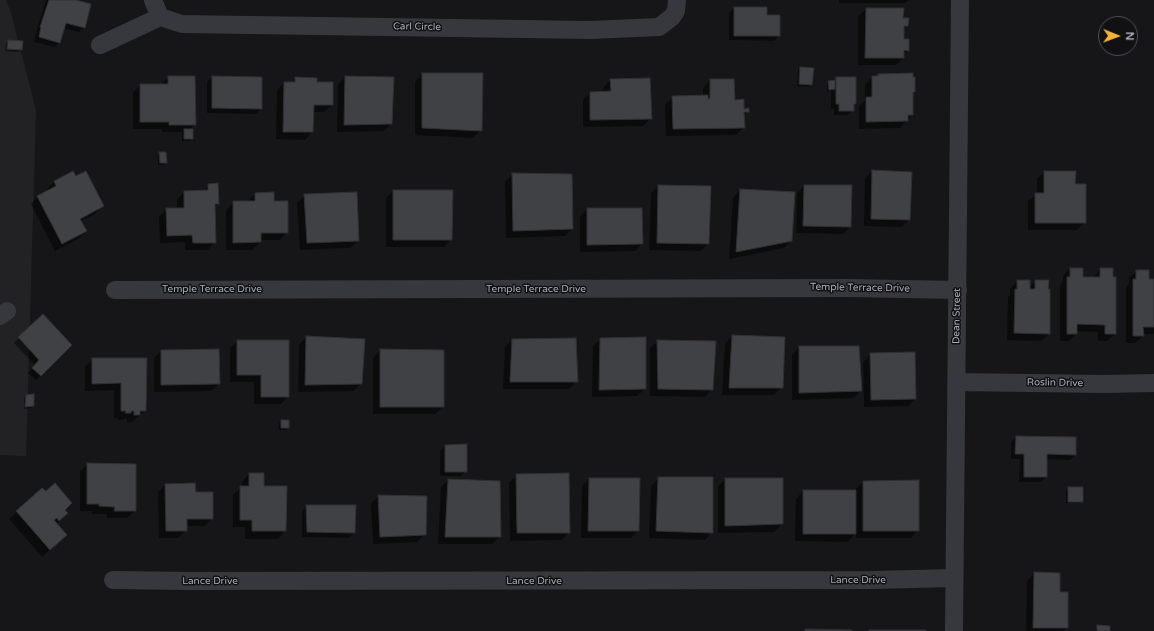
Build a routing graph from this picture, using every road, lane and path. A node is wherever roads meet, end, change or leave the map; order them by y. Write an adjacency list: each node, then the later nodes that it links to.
1 (153, 0): 4 (street)
2 (677, 0): 4 (street, Carl Circle)
3 (960, 0): 7 (street, Dean Street)
4 (160, 18): 5 (street)
5 (100, 45)
6 (115, 290): 7 (street, Temple Terrace Drive)
7 (958, 290): 8 (street, Dean Street)
8 (957, 382): 9 (street, Roslin Drive); 10 (street, Dean Street)
9 (1154, 384)
10 (954, 578): 11 (street, Lance Drive); 12 (street, Dean Street)
11 (113, 580)
12 (954, 631)

